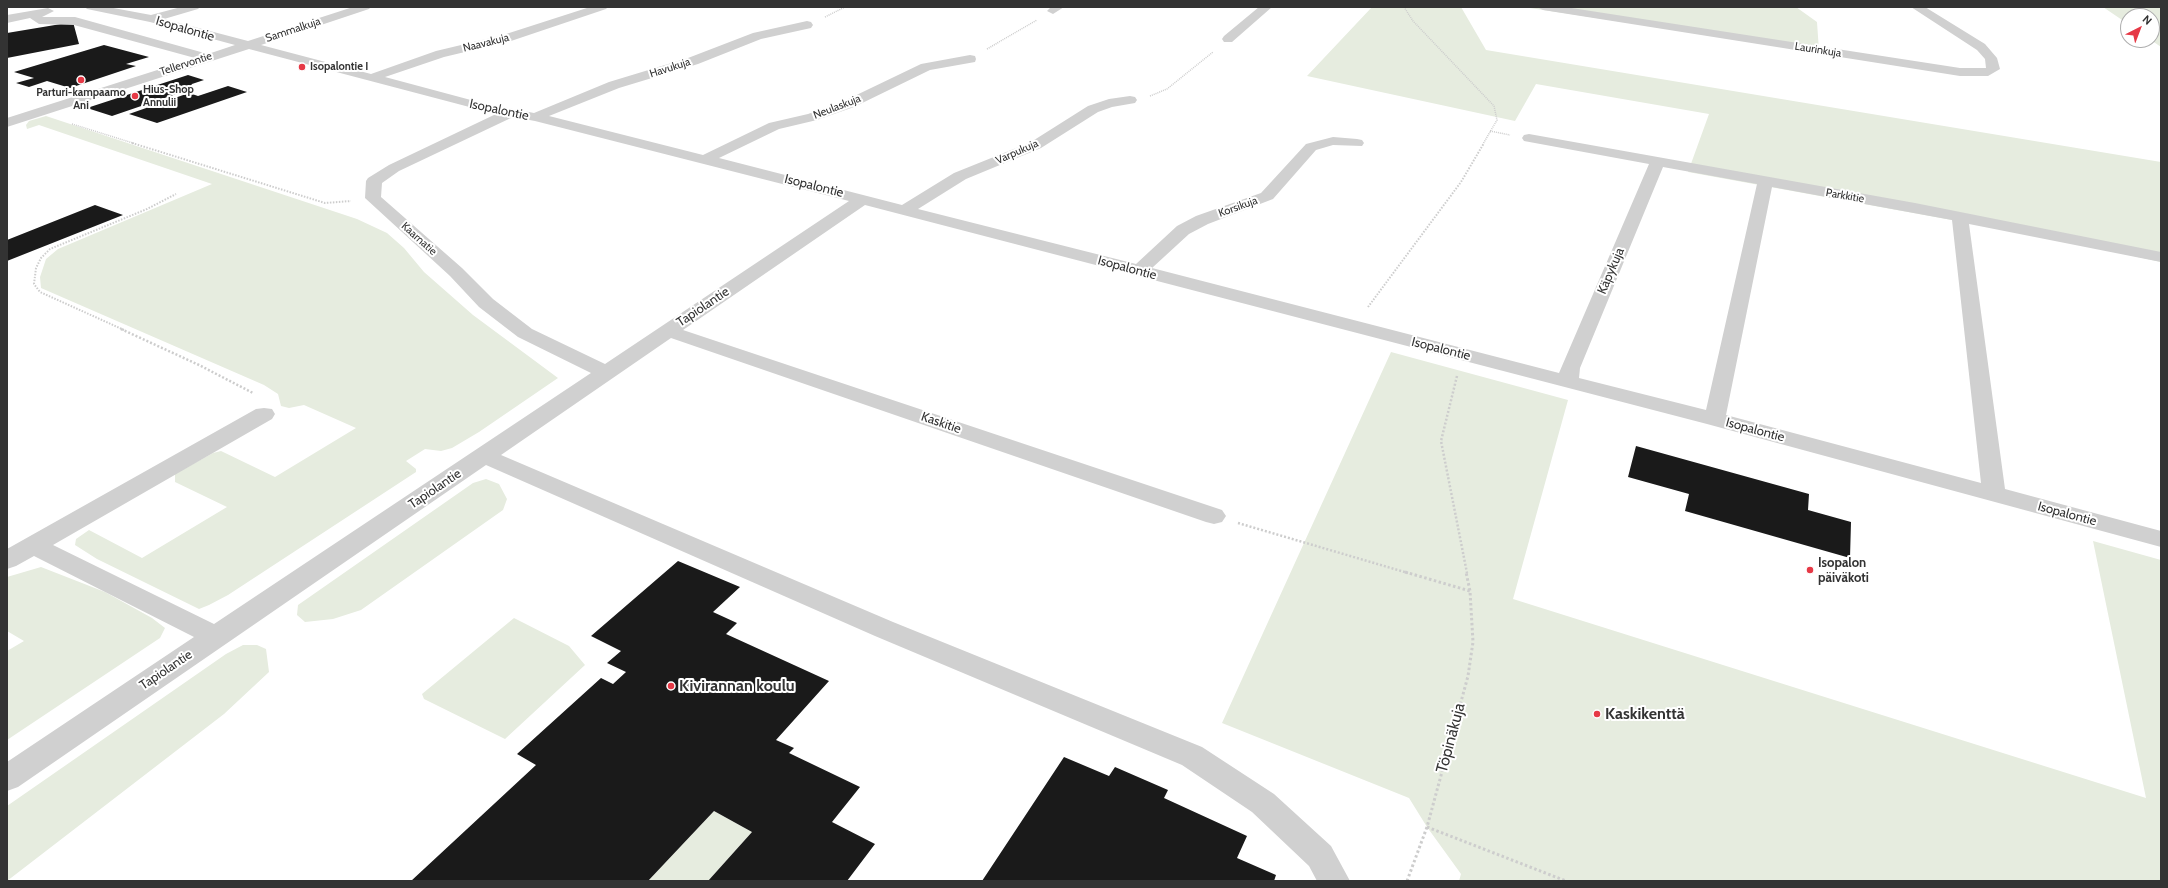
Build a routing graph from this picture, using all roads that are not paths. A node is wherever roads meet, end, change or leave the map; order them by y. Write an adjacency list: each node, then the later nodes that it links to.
1 (91, 7): 11 (street, Isopalontie)
2 (194, 7): 11 (street)
3 (365, 7): 16 (street, Sammalkuja)
4 (602, 7): 19 (street, Naavakuja)
5 (1266, 7): 15 (street)
6 (1543, 7): 7 (street, Laurinkuja)
7 (1916, 7)
8 (63, 8): 9 (street)
9 (33, 14): 10 (street); 14 (street)
10 (7, 19)
11 (151, 19): 13 (street, Isopalontie)
12 (807, 26): 22 (street, Havukuja)
13 (176, 27): 14 (street); 16 (street, Isopalontie)
14 (137, 38): 17 (street)
15 (1228, 40)
16 (243, 45): 17 (street, Tellervontie); 19 (street, Isopalontie)
17 (205, 57): 23 (street, Tellervontie)
18 (970, 60): 26 (street, Neulaskuja)
19 (371, 78): 21 (street, Isopalontie)
20 (1130, 100): 30 (street, Varpukuja)
21 (510, 113): 22 (street, Isopalontie); 35 (street, Kaarnatie)
22 (535, 117): 26 (street, Isopalontie)
23 (7, 123)
24 (1529, 138): 27 (street, Parkkitie)
25 (1357, 143): 33 (street, Korsikuja)
26 (706, 159): 29 (street, Isopalontie)
27 (1657, 163): 28 (street, Parkkitie); 36 (street, Käpykuja)
28 (1765, 182): 31 (street, Parkkitie); 38 (street)
29 (863, 199): 30 (street, Isopalontie); 34 (street, Tapiolantie)
30 (905, 210): 33 (street, Isopalontie)
31 (1960, 217): 32 (street, Parkkitie); 40 (street)
32 (2161, 257)
33 (1138, 271): 36 (street, Isopalontie)
34 (668, 331): 35 (street, Tapiolantie); 41 (street, Kaskitie)
35 (606, 372): 39 (street, Tapiolantie)
36 (1568, 381): 38 (street, Isopalontie)
37 (264, 414): 43 (street)
38 (1715, 419): 40 (street, Isopalontie)
39 (484, 456): 45 (street, Tapiolantie); 47 (street)
40 (1994, 495): 42 (street, Isopalontie)
41 (1214, 516)
42 (2161, 539)
43 (34, 545): 44 (street); 45 (street)
44 (7, 560)
45 (215, 636): 46 (street, Tapiolantie)
46 (7, 778)
47 (1334, 881)

